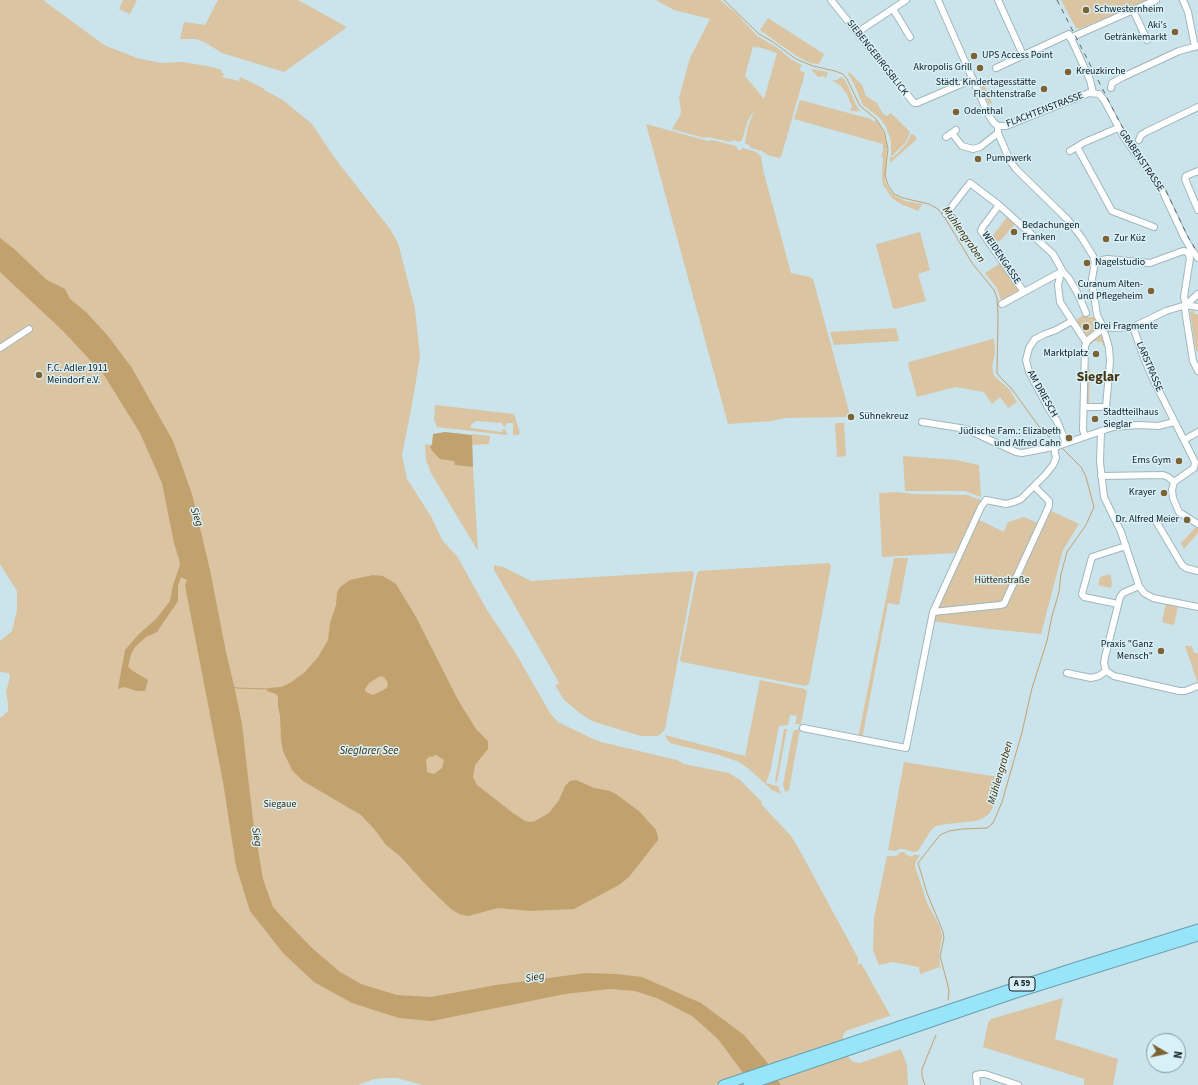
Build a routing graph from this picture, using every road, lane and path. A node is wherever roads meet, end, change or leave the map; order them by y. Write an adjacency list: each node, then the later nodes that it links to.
1 (831, 0): 9 (street, SIEBENGEBIRGSBLICK)
2 (906, 0): 7 (street)
3 (938, 0): 16 (street)
4 (998, 0): 14 (street)
5 (1156, 0): 8 (street)
6 (1183, 0): 13 (street)
7 (893, 9): 9 (street); 11 (street)
8 (1133, 10): 10 (street); 12 (street)
9 (858, 32): 16 (street, SIEBENGEBIRGSBLICK)
10 (1070, 36): 14 (street); 18 (street, GRABENSTRASSE)
11 (910, 37)
12 (1147, 40)
13 (1196, 46): 17 (street)
14 (1023, 55): 15 (street)
15 (996, 68)
16 (973, 79): 20 (street)
17 (1111, 88)
18 (1093, 92): 20 (street, FLACHTENSTRASSE); 21 (street, GRABENSTRASSE)
19 (1198, 107): 24 (street)
20 (998, 126): 22 (street)
21 (1118, 128): 25 (street); 32 (street, GRABENSTRASSE)
22 (998, 134): 23 (street); 33 (street)
23 (946, 137)
24 (1139, 140)
25 (1077, 147): 26 (street); 31 (street)
26 (1070, 151)
27 (1198, 171): 29 (street)
28 (999, 205): 30 (street); 34 (street); 35 (street, WEIDENGASSE)
29 (1198, 210)
30 (946, 214)
31 (1154, 227)
32 (1198, 258)
33 (1095, 262): 38 (street); 42 (street)
34 (1062, 272): 35 (street, WEIDENGASSE); 40 (street); 41 (street)
35 (1024, 292): 37 (street, WEIDENGASSE)
36 (1198, 294): 38 (street)
37 (1002, 304)
38 (1186, 305): 39 (street); 43 (street); 48 (street)
39 (1198, 307)
40 (1086, 313)
41 (1072, 321): 46 (street); 56 (street, AM DRIESCH)
42 (1105, 327): 43 (street); 46 (street)
43 (1133, 327): 51 (street, LARSTRASSE)
44 (29, 329): 47 (street)
45 (1104, 334): 49 (street)
46 (1086, 342): 49 (street)
47 (0, 348)
48 (1198, 371)
49 (1084, 407): 54 (street)
50 (922, 422): 56 (street)
51 (1174, 422): 52 (street); 55 (street, LARSTRASSE)
52 (1101, 431): 54 (street); 57 (street)
53 (1198, 432): 55 (street)
54 (1085, 436): 56 (street)
55 (1184, 440): 58 (street, LARSTRASSE)
56 (1060, 445): 59 (street)
57 (1101, 476): 58 (street); 62 (street)
58 (1174, 482): 61 (street)
59 (1034, 486): 67 (street); 67 (street)
60 (1157, 523): 63 (street)
61 (1198, 524)
62 (1126, 546): 64 (street); 65 (street)
63 (1198, 571)
64 (1139, 586): 65 (street); 66 (street)
65 (1118, 604): 68 (street)
66 (1198, 607)
67 (933, 612): 71 (street)
68 (1106, 671): 69 (street); 70 (street)
69 (1067, 673)
70 (1198, 686)
71 (803, 728)
72 (1198, 929): 74 (highway, A 59)
73 (1198, 936): 74 (highway, A 59)
74 (847, 1047): 75 (highway, A 59); 76 (highway, A 59)
75 (723, 1085)
76 (748, 1085)
77 (977, 1085): 78 (street)
78 (1018, 1085)

